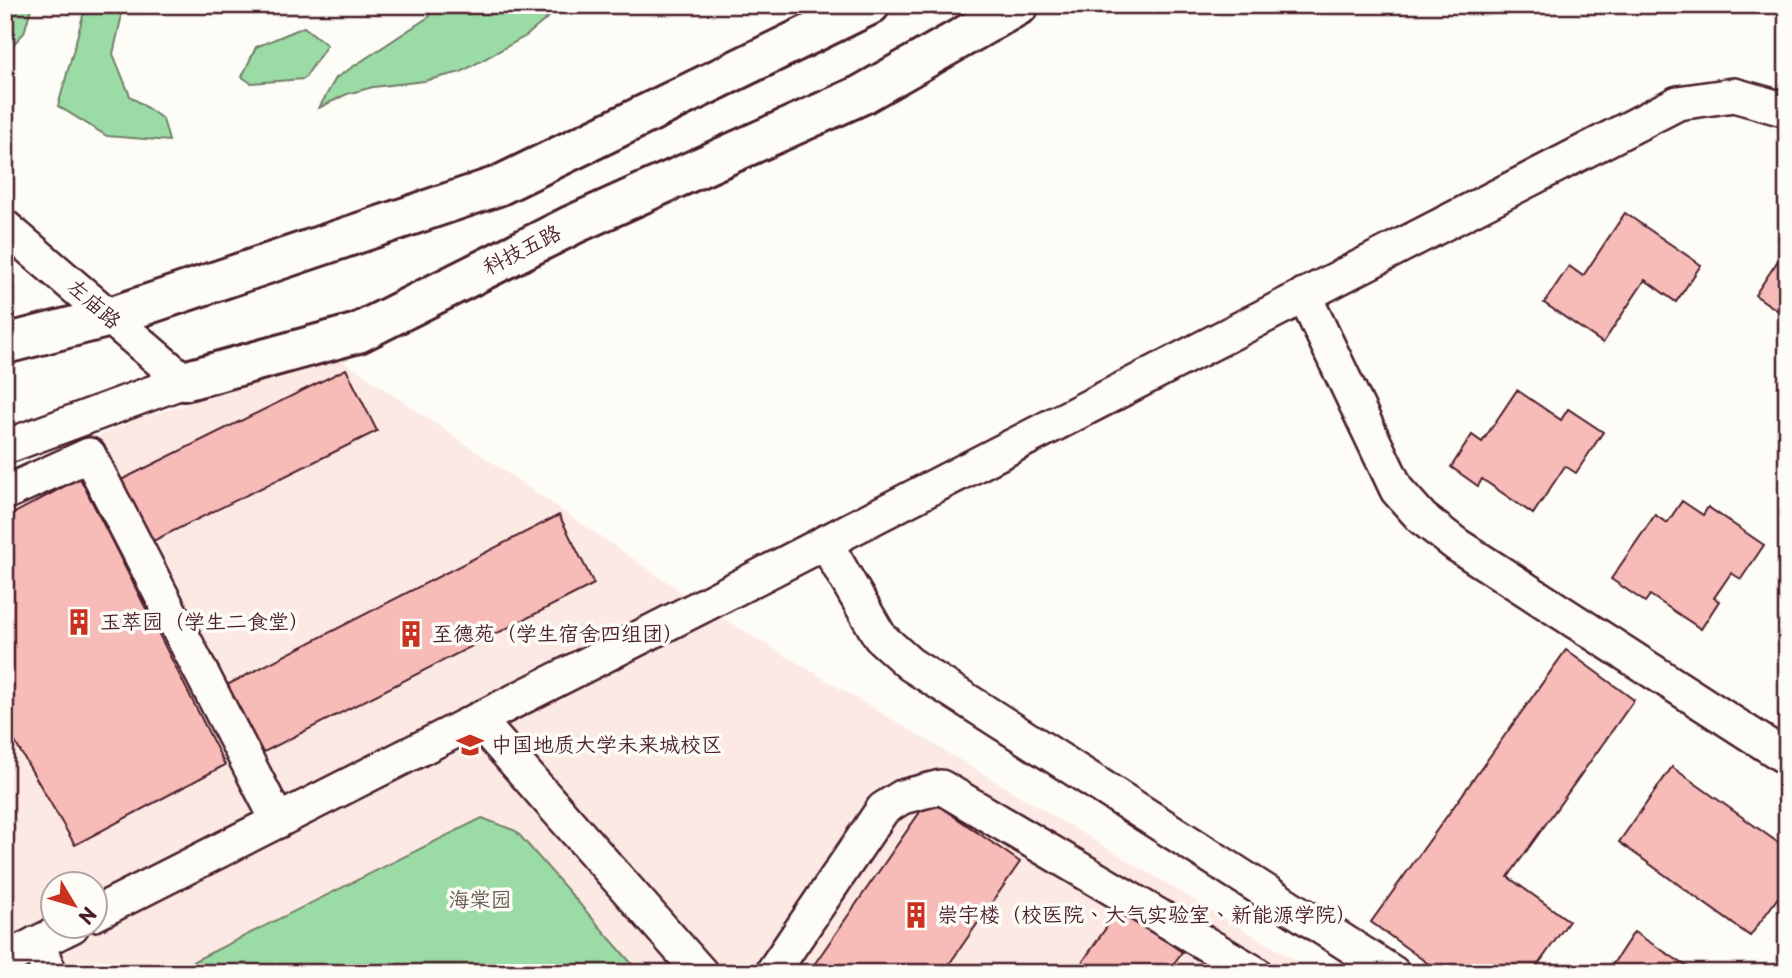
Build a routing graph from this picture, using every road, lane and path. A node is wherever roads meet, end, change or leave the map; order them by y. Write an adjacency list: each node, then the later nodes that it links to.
1 (870, 5): 6 (main road)
2 (1019, 5): 8 (main road, 科技五路)
3 (1787, 110): 5 (street)
4 (5, 227): 6 (street, 左庙路)
5 (1304, 295): 11 (street); 13 (street)
6 (110, 317): 7 (main road); 8 (street, 左庙路)
7 (5, 344)
8 (184, 381): 9 (street, 科技五路)
9 (5, 447)
10 (5, 494): 14 (street)
11 (824, 542): 12 (street); 23 (street)
12 (478, 720): 14 (street); 20 (street)
13 (1787, 758)
14 (278, 821): 15 (street)
15 (108, 907)
16 (43, 940): 17 (street)
17 (37, 943): 18 (street); 19 (street)
18 (5, 959)
19 (50, 973)
20 (701, 973)
21 (772, 973): 22 (street)
22 (1255, 973)
23 (1393, 973)

